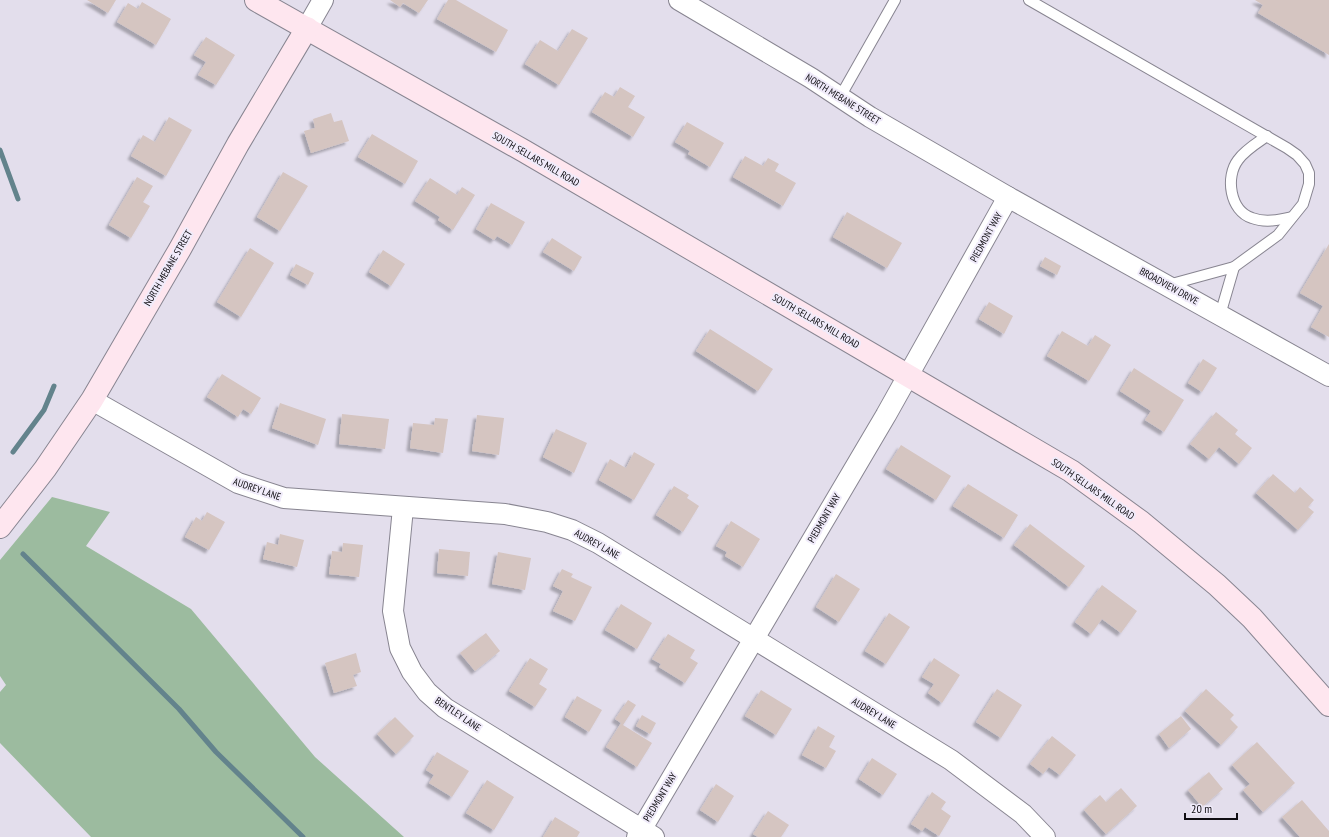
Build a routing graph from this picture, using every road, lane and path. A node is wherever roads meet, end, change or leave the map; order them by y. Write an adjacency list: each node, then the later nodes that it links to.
1 (256, 0): 6 (main road, SOUTH SELLARS MILL ROAD)
2 (323, 0): 6 (street, NORTH MEBANE STREET)
3 (679, 0): 7 (street, NORTH MEBANE STREET)
4 (895, 0): 7 (lane)
5 (1029, 0): 8 (lane)
6 (307, 28): 14 (main road, SOUTH SELLARS MILL ROAD); 16 (main road, NORTH MEBANE STREET)
7 (840, 97): 9 (street, NORTH MEBANE STREET)
8 (1267, 136): 10 (lane); 10 (lane)
9 (1008, 197): 12 (street, BROADVIEW DRIVE); 14 (street, PIEDMONT WAY)
10 (1292, 217): 11 (lane)
11 (1234, 267): 12 (lane); 13 (lane)
12 (1168, 285): 13 (street, BROADVIEW DRIVE)
13 (1220, 315): 15 (street, BROADVIEW DRIVE)
14 (908, 375): 19 (street, PIEDMONT WAY); 20 (main road, SOUTH SELLARS MILL ROAD)
15 (1329, 376)
16 (92, 400): 17 (street, AUDREY LANE); 18 (main road, NORTH MEBANE STREET)
17 (403, 508): 19 (street, AUDREY LANE); 21 (street, BENTLEY LANE)
18 (0, 527)
19 (754, 640): 21 (street, PIEDMONT WAY); 22 (street, AUDREY LANE)
20 (1329, 705)
21 (644, 834)
22 (1045, 837)

